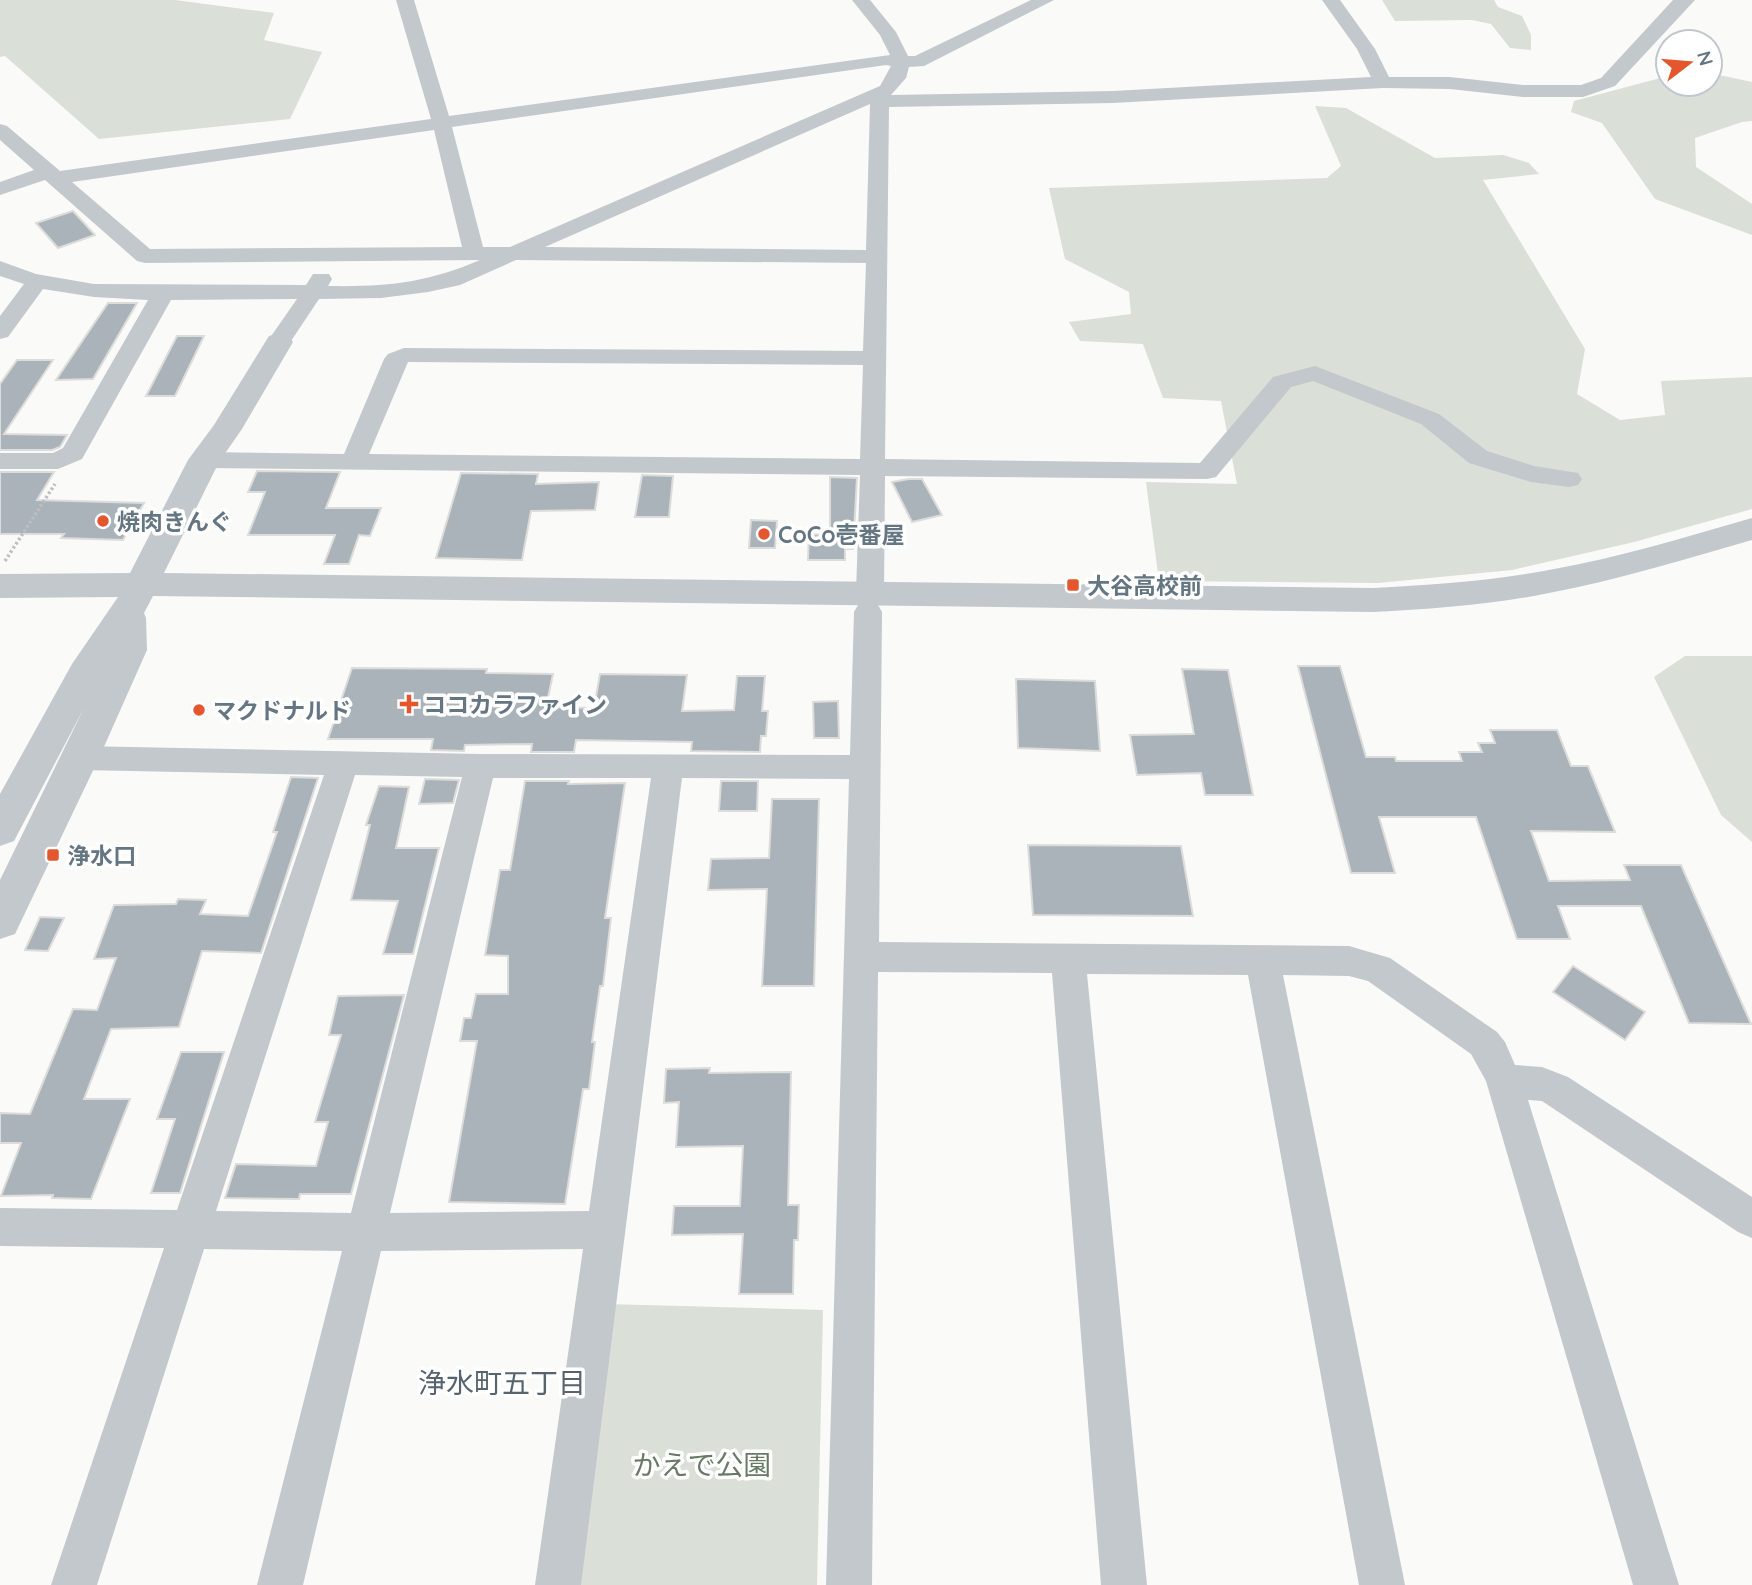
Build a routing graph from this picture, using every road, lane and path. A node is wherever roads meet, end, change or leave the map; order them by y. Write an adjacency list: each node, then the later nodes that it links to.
1 (861, 0): 6 (street)
2 (1045, 0): 6 (street)
3 (1331, 0): 7 (street)
4 (1686, 0): 7 (street)
5 (411, 1): 9 (street)
6 (902, 62): 8 (street); 9 (street)
7 (1382, 82): 8 (street)
8 (878, 98): 14 (street); 16 (street)
9 (441, 121): 11 (street); 13 (street)
10 (0, 130): 11 (street)
11 (51, 175): 12 (street); 15 (street)
12 (0, 189)
13 (474, 253): 14 (street); 15 (street)
14 (514, 253): 16 (street); 20 (street)
15 (337, 255): 20 (street)
16 (876, 257): 23 (street)
17 (0, 268): 18 (street)
18 (38, 281): 19 (street); 21 (street)
19 (164, 292): 20 (street); 26 (street)
20 (312, 293): 22 (street)
21 (2, 326)
22 (279, 342): 24 (street)
23 (874, 358): 27 (street); 28 (street)
24 (204, 460): 27 (street); 34 (street)
25 (0, 461): 26 (street)
26 (58, 461): 32 (path)
27 (353, 463): 28 (street)
28 (872, 468): 29 (street); 35 (street)
29 (1569, 479)
30 (1752, 529): 35 (street)
31 (1752, 549): 35 (street)
32 (1, 568)
33 (0, 586): 34 (street)
34 (134, 597): 35 (street); 36 (street); 37 (street); 42 (street)
35 (869, 602): 41 (street)
36 (0, 607)
37 (80, 758): 38 (street); 43 (street)
38 (343, 764): 39 (street); 50 (street)
39 (480, 766): 40 (street); 52 (street)
40 (668, 766): 41 (street); 51 (street)
41 (865, 767): 44 (street)
42 (0, 830)
43 (0, 922)
44 (862, 957): 45 (street); 56 (street)
45 (1068, 960): 46 (street); 57 (street)
46 (1263, 960): 47 (street); 58 (street)
47 (1504, 1081): 48 (street); 59 (street)
48 (1752, 1219)
49 (0, 1227): 50 (street)
50 (189, 1228): 52 (street); 53 (street)
51 (606, 1230): 52 (street); 55 (street)
52 (366, 1232): 54 (street)
53 (74, 1585)
54 (280, 1585)
55 (558, 1585)
56 (849, 1585)
57 (1124, 1585)
58 (1382, 1585)
59 (1656, 1585)

